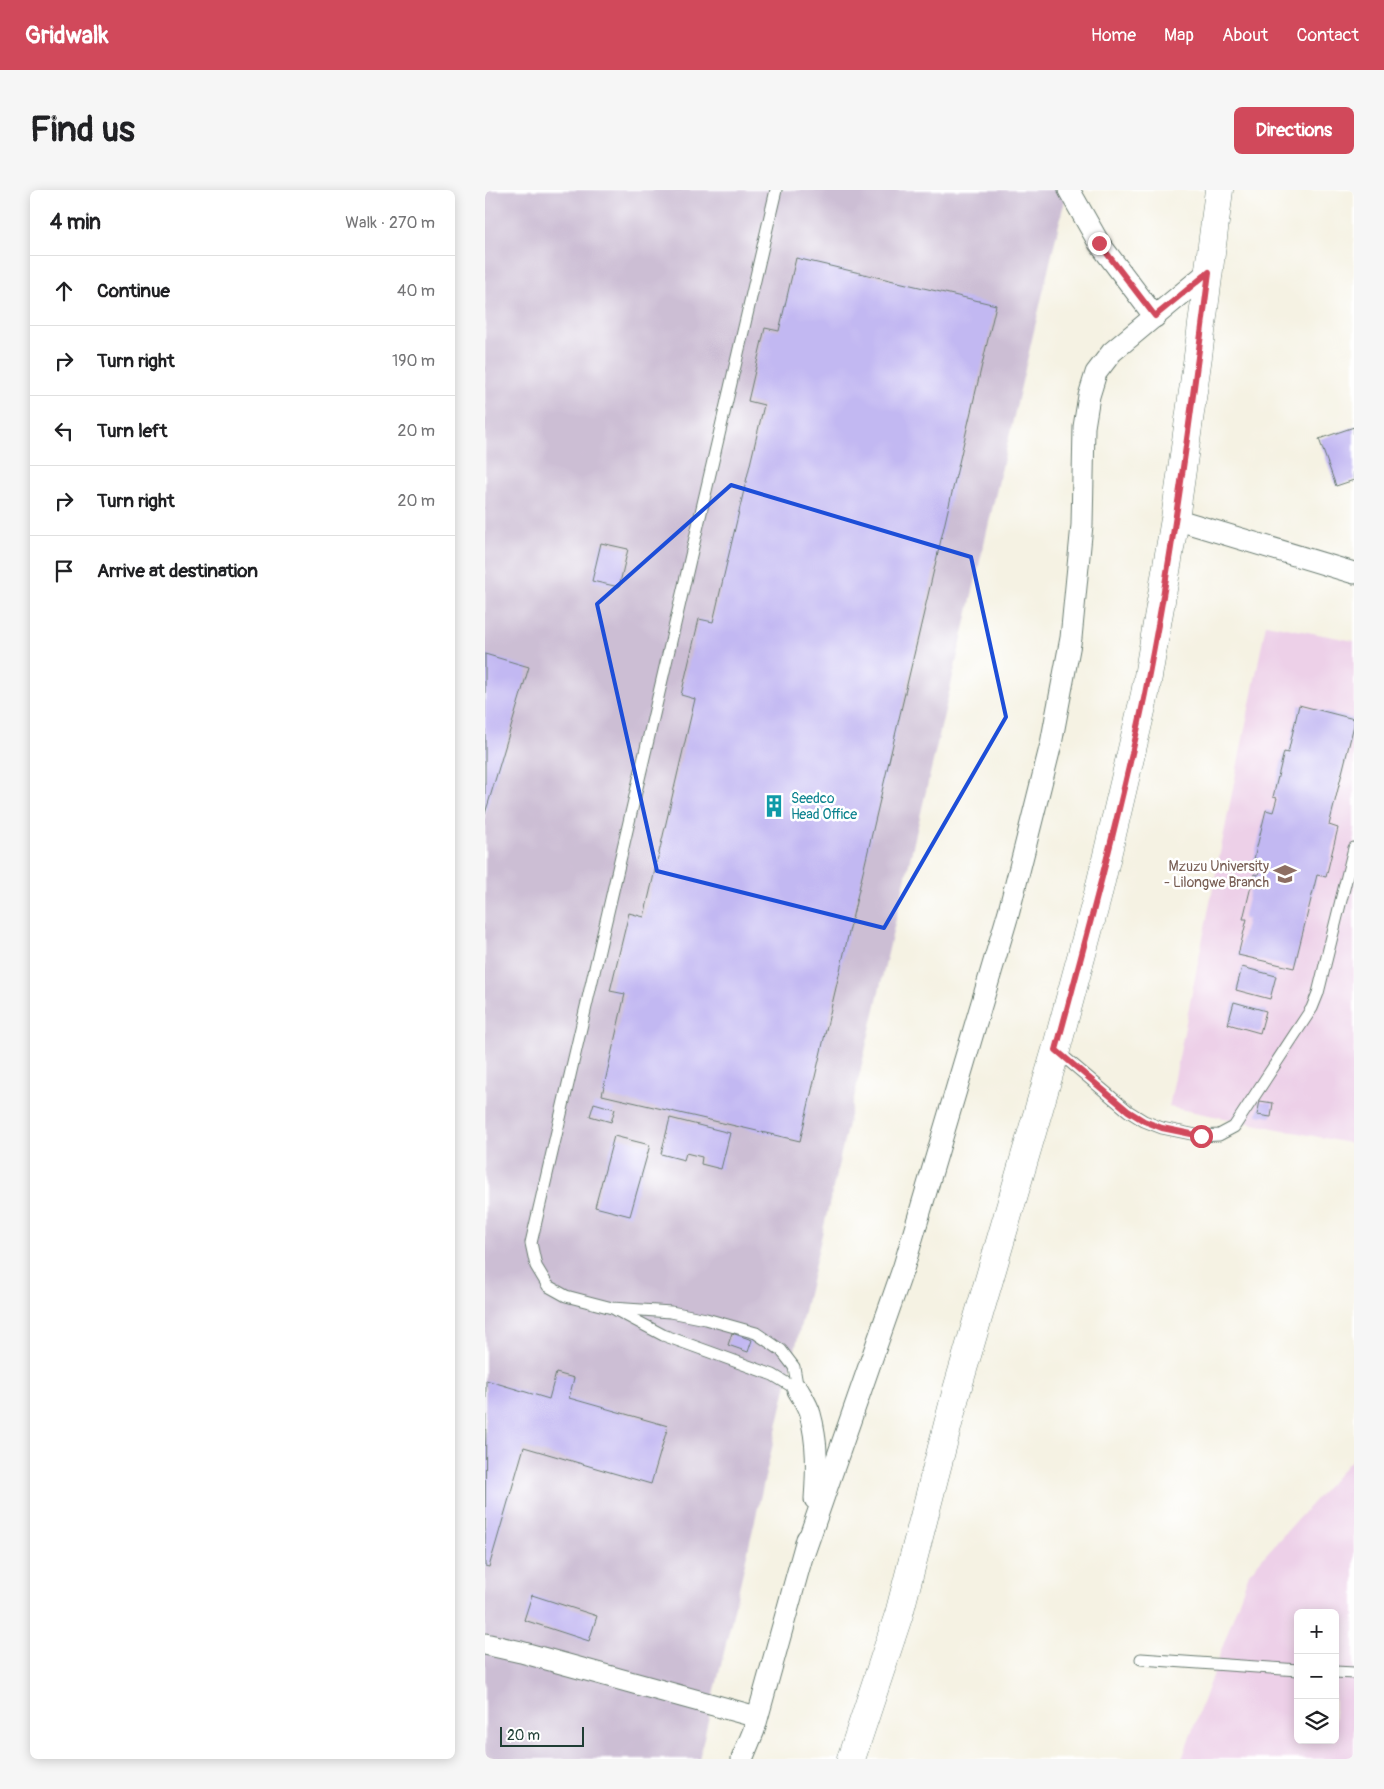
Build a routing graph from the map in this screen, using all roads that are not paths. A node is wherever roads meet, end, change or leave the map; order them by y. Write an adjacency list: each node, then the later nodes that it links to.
1 (777, 190): 10 (lane)
2 (1069, 190): 5 (street)
3 (1219, 190): 4 (main road)
4 (1209, 272): 5 (street); 6 (main road)
5 (1155, 316): 12 (street)
6 (1175, 520): 7 (street); 9 (main road)
7 (1354, 573)
8 (1354, 848): 9 (lane)
9 (1056, 1050): 20 (main road)
10 (612, 1308): 11 (lane); 11 (lane)
11 (798, 1390): 12 (street)
12 (804, 1553): 18 (street)
13 (485, 1644): 18 (street)
14 (1141, 1659): 15 (lane)
15 (1294, 1670)
16 (1339, 1672): 17 (lane)
17 (1354, 1673)
18 (757, 1717): 19 (street)
19 (742, 1759)
20 (851, 1759)

